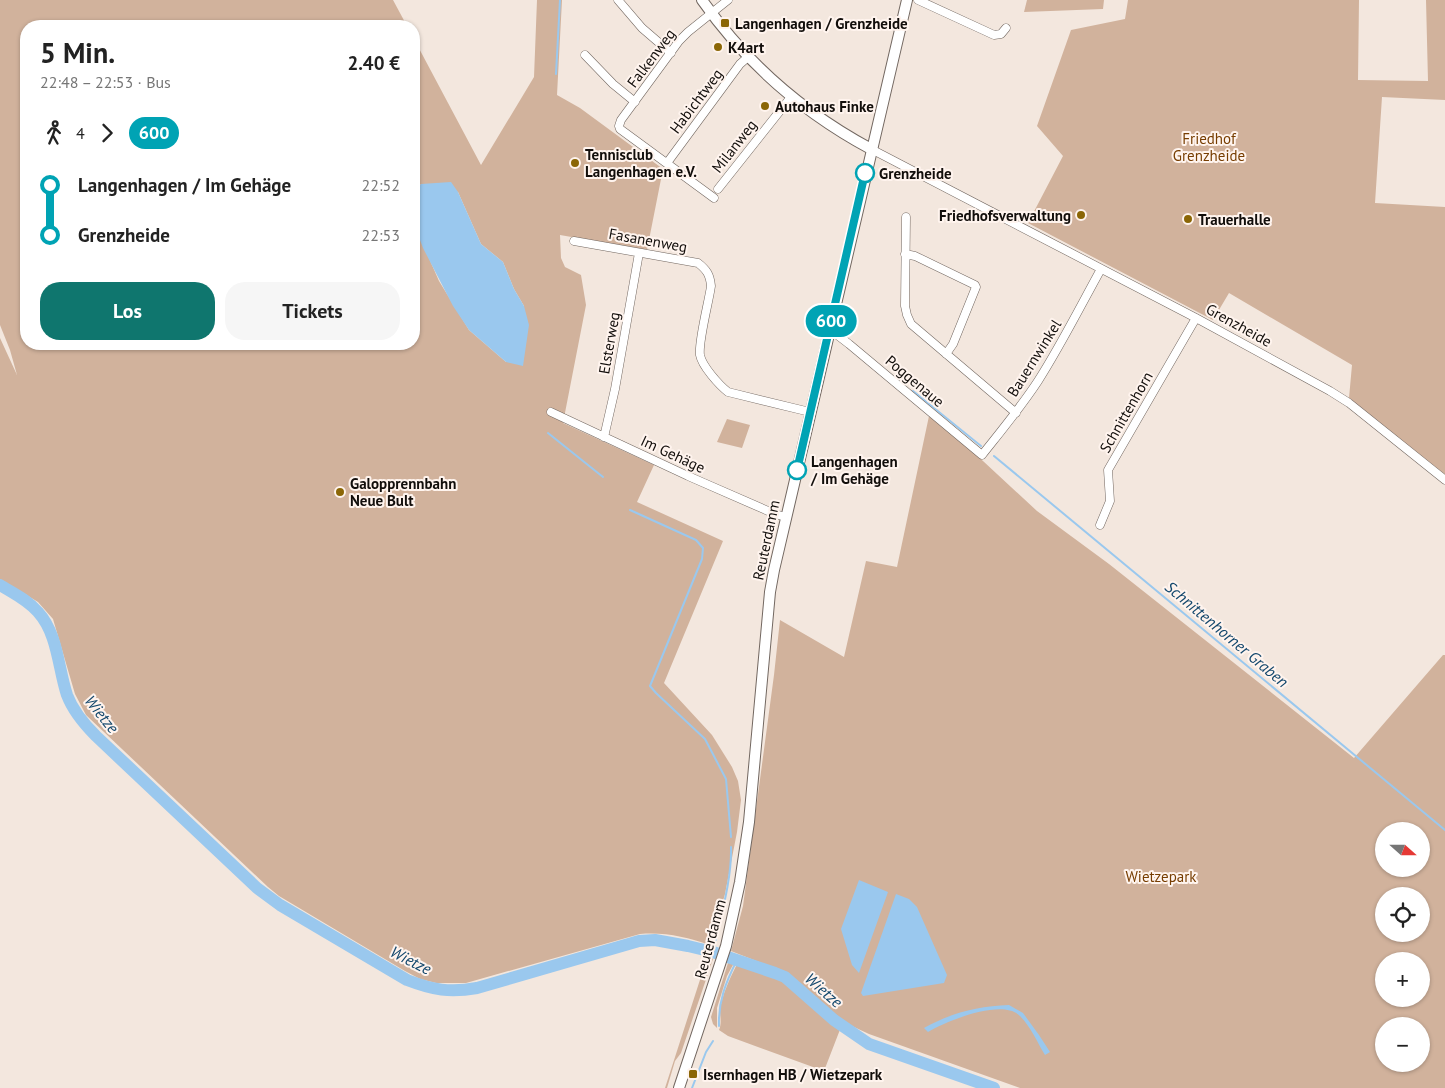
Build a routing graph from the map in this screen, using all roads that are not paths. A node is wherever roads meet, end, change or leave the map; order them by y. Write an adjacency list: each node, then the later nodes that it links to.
1 (618, 0): 8 (street)
2 (702, 0): 6 (street)
3 (728, 0): 6 (street, Falkenweg)
4 (907, 0): 13 (street, Reuterdamm)
5 (918, 0): 7 (street)
6 (711, 13): 8 (street, Falkenweg); 10 (street)
7 (1006, 28)
8 (671, 52): 12 (street, Falkenweg)
9 (585, 56): 12 (street)
10 (748, 57): 11 (street); 14 (street, Habichtweg)
11 (791, 96): 13 (street); 15 (street, Milanweg)
12 (635, 102): 14 (street, Falkenweg)
13 (871, 149): 21 (street, Grenzheide); 23 (street, Reuterdamm)
14 (667, 163): 16 (street)
15 (718, 189)
16 (714, 198)
17 (906, 217): 20 (street)
18 (574, 241): 19 (street, Fasanenweg)
19 (639, 253): 26 (street, Fasanenweg); 28 (street, Elsterweg)
20 (905, 254): 24 (street); 24 (street)
21 (1101, 269): 22 (street, Grenzheide); 27 (street, Bauernwinkel)
22 (1196, 318): 30 (street, Grenzheide); 32 (street, Schnittenhorn)
23 (829, 332): 26 (street, Reuterdamm); 29 (street, Poggenaue)
24 (946, 354): 27 (street)
25 (551, 412): 28 (street, Im Gehäge)
26 (810, 412): 31 (street, Reuterdamm)
27 (1016, 412): 29 (street, Bauernwinkel)
28 (604, 437): 31 (street, Im Gehäge)
29 (982, 455)
30 (1445, 480)
31 (786, 517): 33 (street, Reuterdamm)
32 (1100, 525)
33 (679, 1088)

